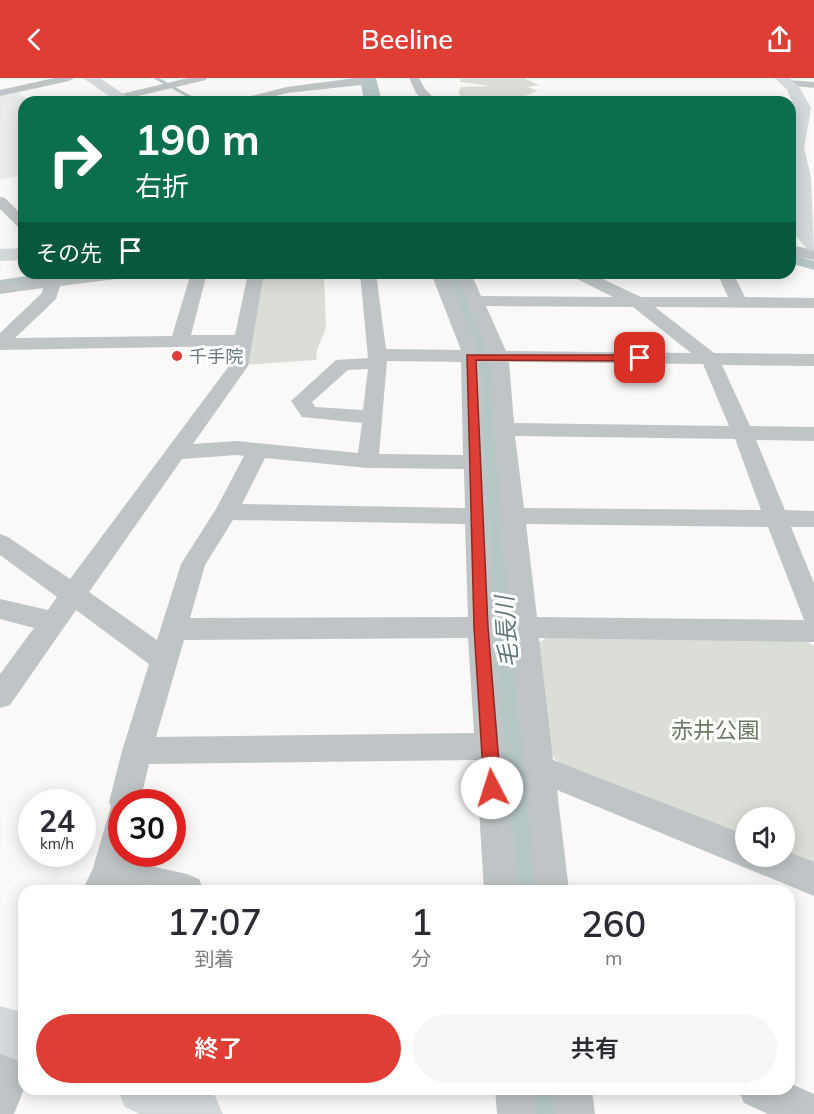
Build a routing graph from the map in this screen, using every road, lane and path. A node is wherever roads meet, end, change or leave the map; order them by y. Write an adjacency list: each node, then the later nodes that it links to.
1 (69, 78): 9 (street)
2 (90, 78): 10 (street)
3 (202, 78): 11 (street)
4 (360, 78): 8 (street)
5 (414, 78): 14 (street)
6 (785, 80): 7 (street); 15 (street)
7 (814, 85)
8 (286, 90): 12 (street); 13 (street)
9 (0, 93)
10 (119, 96)
11 (139, 96)
12 (261, 96)
13 (298, 96)
14 (425, 96)
15 (808, 178): 18 (street)
16 (18, 202): 17 (street)
17 (2, 205): 19 (street)
18 (798, 215): 20 (street)
19 (18, 220)
20 (814, 244)
21 (796, 251): 24 (street)
22 (18, 254): 23 (street)
23 (0, 255)
24 (814, 255)
25 (18, 274): 26 (street)
26 (0, 277)
27 (50, 279): 36 (street)
28 (54, 279): 43 (street)
29 (197, 279): 42 (street)
30 (255, 279): 41 (street)
31 (369, 279): 46 (street)
32 (441, 279): 44 (street)
33 (466, 279): 37 (street)
34 (590, 279): 38 (street)
35 (728, 279): 39 (street)
36 (0, 290)
37 (476, 301): 38 (street); 45 (street)
38 (636, 301): 39 (street); 47 (street)
39 (739, 302): 40 (street)
40 (814, 303)
41 (243, 340): 42 (street); 54 (street)
42 (180, 341): 43 (street)
43 (0, 344)
44 (471, 357): 45 (street); 46 (street); 56 (street)
45 (499, 357): 47 (street); 50 (street)
46 (378, 359): 49 (street); 49 (street)
47 (710, 359): 48 (street); 51 (street)
48 (814, 360)
49 (371, 417): 55 (street)
50 (504, 429): 51 (street); 59 (street)
51 (742, 431): 52 (street); 60 (street)
52 (814, 434)
53 (258, 450): 54 (street); 55 (street); 57 (street)
54 (176, 452): 63 (street)
55 (368, 461): 56 (street)
56 (475, 462): 58 (street)
57 (226, 512): 58 (street); 69 (street)
58 (477, 516): 67 (street)
59 (513, 516): 60 (street); 68 (street)
60 (777, 519): 61 (street); 65 (street)
61 (814, 519)
62 (0, 543): 63 (street)
63 (75, 595): 66 (street); 71 (street)
64 (0, 609): 66 (street)
65 (814, 615)
66 (55, 622): 72 (street)
67 (481, 627): 68 (street); 69 (street); 73 (street)
68 (526, 627): 70 (street); 75 (street)
69 (175, 629): 71 (street)
70 (814, 631)
71 (165, 660): 74 (street)
72 (3, 688)
73 (489, 746): 74 (street); 83 (street)
74 (137, 751): 76 (street)
75 (540, 769): 77 (street); 84 (street)
76 (128, 789)
77 (735, 847)
78 (108, 865): 81 (street)
79 (785, 867): 80 (street)
80 (814, 879)
81 (103, 882): 82 (street)
82 (131, 885)
83 (501, 885)
84 (551, 885)
85 (0, 1030): 86 (street)
86 (18, 1037)
87 (18, 1054): 92 (street)
88 (156, 1095): 93 (street)
89 (515, 1095): 94 (street)
90 (572, 1095): 95 (street)
91 (771, 1095): 96 (street)
92 (0, 1100)
93 (197, 1114)
94 (517, 1114)
95 (574, 1114)
96 (812, 1114)

